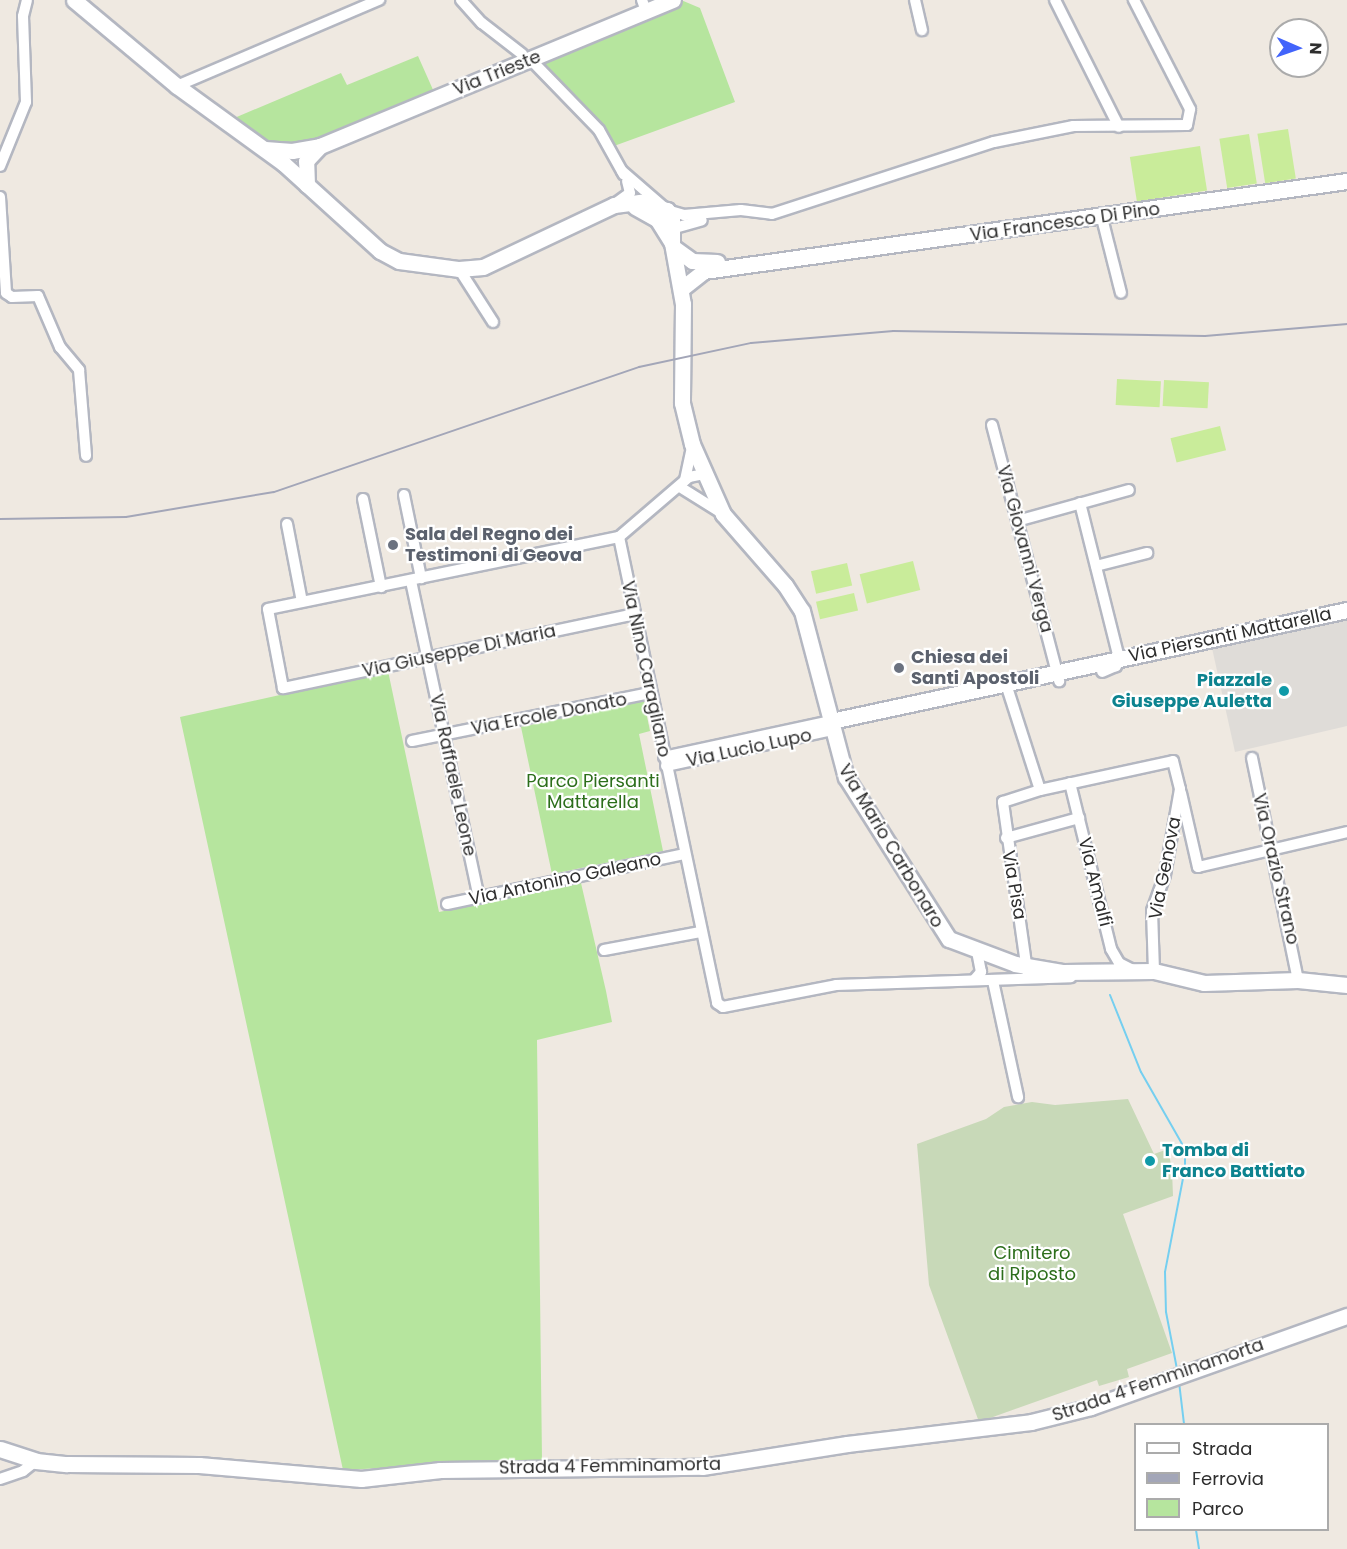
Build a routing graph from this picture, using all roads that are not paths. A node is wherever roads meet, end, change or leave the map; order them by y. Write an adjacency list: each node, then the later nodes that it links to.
1 (27, 0): 17 (street)
2 (74, 0): 13 (street)
3 (379, 0): 13 (street)
4 (461, 0): 11 (street)
5 (673, 0): 9 (street, Via Trieste)
6 (915, 0): 10 (street)
7 (1054, 0): 14 (street)
8 (1134, 0): 14 (street)
9 (644, 6): 16 (street, Via Trieste)
10 (922, 30)
11 (522, 54)
12 (534, 64): 19 (street)
13 (177, 86): 15 (street)
14 (1119, 127): 26 (street)
15 (262, 148): 16 (street, Via Trieste); 18 (street)
16 (306, 154): 18 (street); 21 (street)
17 (0, 166)
18 (287, 166): 21 (street)
19 (625, 176): 23 (street); 24 (street); 25 (street)
20 (1347, 181): 27 (street, Via Francesco Di Pino)
21 (307, 185): 30 (street)
22 (0, 197): 37 (street)
23 (642, 206): 24 (street); 25 (street); 28 (street)
24 (608, 208): 30 (street)
25 (667, 210): 26 (street); 28 (street, Via Mario Carbonaro)
26 (722, 214): 28 (street)
27 (1102, 218): 29 (street, Via Francesco Di Pino); 33 (street)
28 (670, 237): 29 (street); 31 (street, Via Mario Carbonaro)
29 (698, 268): 31 (street, Via Francesco Di Pino); 32 (street)
30 (459, 269): 34 (street)
31 (678, 270): 32 (street, Via Mario Carbonaro)
32 (681, 289): 36 (street, Via Mario Carbonaro)
33 (1121, 293)
34 (493, 322)
35 (992, 425): 45 (street, Via Giovanni Verga)
36 (692, 444): 38 (street, Via Mario Carbonaro); 39 (street)
37 (86, 456)
38 (704, 476): 39 (street); 39 (street); 44 (street, Via Mario Carbonaro)
39 (683, 486): 44 (street); 47 (street)
40 (1129, 490): 43 (street)
41 (404, 495): 50 (street, Via Raffaele Leone)
42 (363, 499): 51 (street)
43 (1080, 503): 45 (street); 49 (street)
44 (723, 514): 62 (street, Via Mario Carbonaro)
45 (1017, 520): 59 (street, Via Giovanni Verga)
46 (287, 524): 52 (street)
47 (619, 537): 50 (street); 54 (street, Via Nino Caragliano)
48 (1147, 552): 49 (street)
49 (1096, 566): 57 (street)
50 (416, 579): 51 (street); 56 (street, Via Raffaele Leone)
51 (381, 587): 52 (street)
52 (302, 602): 56 (street, Via Giuseppe Di Maria)
53 (1347, 610): 57 (street, Via Piersanti Mattarella)
54 (635, 614): 56 (street, Via Giuseppe Di Maria); 61 (street, Via Nino Caragliano)
55 (1347, 620): 58 (street, Via Piersanti Mattarella)
56 (428, 658): 63 (street, Via Raffaele Leone)
57 (1119, 658): 58 (street); 59 (street, Via Piersanti Mattarella)
58 (1102, 672): 59 (street, Via Piersanti Mattarella)
59 (1058, 677): 60 (street, Via Piersanti Mattarella)
60 (1007, 688): 62 (street, Via Piersanti Mattarella); 69 (street)
61 (651, 693): 63 (street, Via Ercole Donato); 66 (street, Via Nino Caragliano)
62 (832, 726): 66 (street, Via Lucio Lupo); 80 (street, Via Mario Carbonaro)
63 (444, 735): 64 (street, Via Ercole Donato); 76 (street, Via Raffaele Leone)
64 (412, 741)
65 (1252, 759): 74 (street, Via Orazio Strano)
66 (665, 761): 75 (street, Via Nino Caragliano)
67 (1070, 783): 68 (street, Via Genova); 69 (street, Via Genova); 71 (street, Via Amalfi)
68 (1180, 789): 74 (street); 82 (street, Via Genova)
69 (1040, 790): 70 (street, Via Genova)
70 (1003, 802): 73 (street, Via Pisa)
71 (1079, 818): 73 (street); 81 (street, Via Amalfi)
72 (1347, 832): 74 (street)
73 (1006, 838): 83 (street, Via Pisa)
74 (1272, 849): 85 (street, Via Orazio Strano)
75 (684, 854): 76 (street, Via Antonino Galeano); 78 (street, Via Nino Caragliano)
76 (479, 898): 77 (street, Via Antonino Galeano)
77 (447, 904)
78 (700, 932): 79 (street); 84 (street, Via Nino Caragliano)
79 (604, 950)
80 (977, 952): 83 (street, Via Mario Carbonaro); 84 (street)
81 (1134, 971): 82 (street, Via Mario Carbonaro); 83 (street, Via Mario Carbonaro)
82 (1154, 971): 85 (street, Via Mario Carbonaro)
83 (1027, 973): 86 (street)
84 (974, 980): 86 (street)
85 (1298, 980): 87 (street, Via Mario Carbonaro)
86 (993, 981): 88 (street)
87 (1347, 985)
88 (1018, 1097)
89 (1347, 1316): 91 (street, Strada 4 Femminamorta)
90 (0, 1449): 91 (street, Strada 4 Femminamorta)
91 (36, 1461): 92 (street)
92 (0, 1479)

